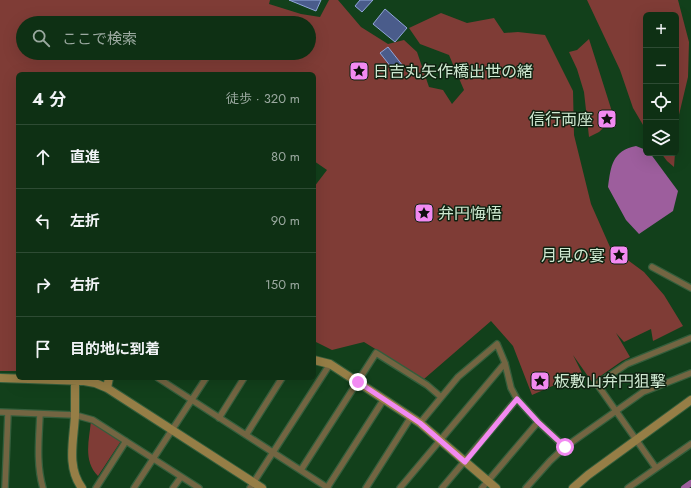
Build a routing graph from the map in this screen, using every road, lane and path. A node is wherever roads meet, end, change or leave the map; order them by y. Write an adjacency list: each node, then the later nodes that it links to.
1 (652, 267): 2 (street)
2 (691, 288)
3 (691, 338): 24 (street)
4 (316, 360): 6 (street)
5 (505, 363): 18 (street); 20 (street); 35 (street)
6 (330, 364): 16 (street); 39 (street)
7 (691, 373): 24 (street)
8 (0, 378): 9 (street)
9 (16, 378)
10 (75, 380): 17 (street); 27 (street)
11 (109, 380): 17 (street)
12 (165, 380): 21 (street)
13 (205, 380): 21 (street)
14 (243, 380): 29 (street)
15 (281, 380): 33 (street)
16 (358, 382): 18 (street); 19 (street); 43 (street)
17 (107, 388): 32 (street)
18 (441, 397): 31 (street)
19 (384, 399): 28 (street); 55 (street)
20 (517, 399): 30 (street); 41 (street)
21 (192, 400): 29 (street); 32 (street)
22 (691, 400): 34 (street)
23 (0, 412): 25 (street)
24 (616, 412): 34 (street); 38 (street)
25 (8, 413): 26 (street); 47 (street)
26 (40, 414): 27 (street); 48 (street)
27 (75, 415): 36 (street); 49 (street)
28 (411, 417): 31 (street); 56 (street)
29 (219, 418): 33 (street)
30 (538, 422): 38 (street); 45 (street)
31 (420, 423): 35 (street)
32 (172, 430): 40 (street); 46 (street)
33 (246, 435): 39 (street)
34 (636, 439): 42 (street); 62 (street)
35 (440, 440): 41 (street); 57 (street)
36 (126, 441): 40 (street); 50 (street)
37 (691, 444): 42 (street)
38 (565, 447): 61 (street)
39 (273, 452): 43 (street); 46 (street)
40 (153, 459): 44 (street); 51 (street)
41 (465, 462): 45 (street); 58 (street)
42 (656, 468): 63 (street)
43 (301, 470): 55 (street)
44 (180, 476): 52 (street); 53 (street)
45 (488, 481): 59 (street); 60 (street)
46 (252, 485): 54 (street)
47 (4, 488)
48 (43, 488)
49 (82, 488)
50 (96, 488)
51 (134, 488)
52 (173, 488)
53 (199, 488)
54 (262, 488)
55 (328, 488)
56 (366, 488)
57 (400, 488)
58 (442, 488)
59 (482, 488)
60 (496, 488)
61 (526, 488)
62 (573, 488)
63 (628, 488)

